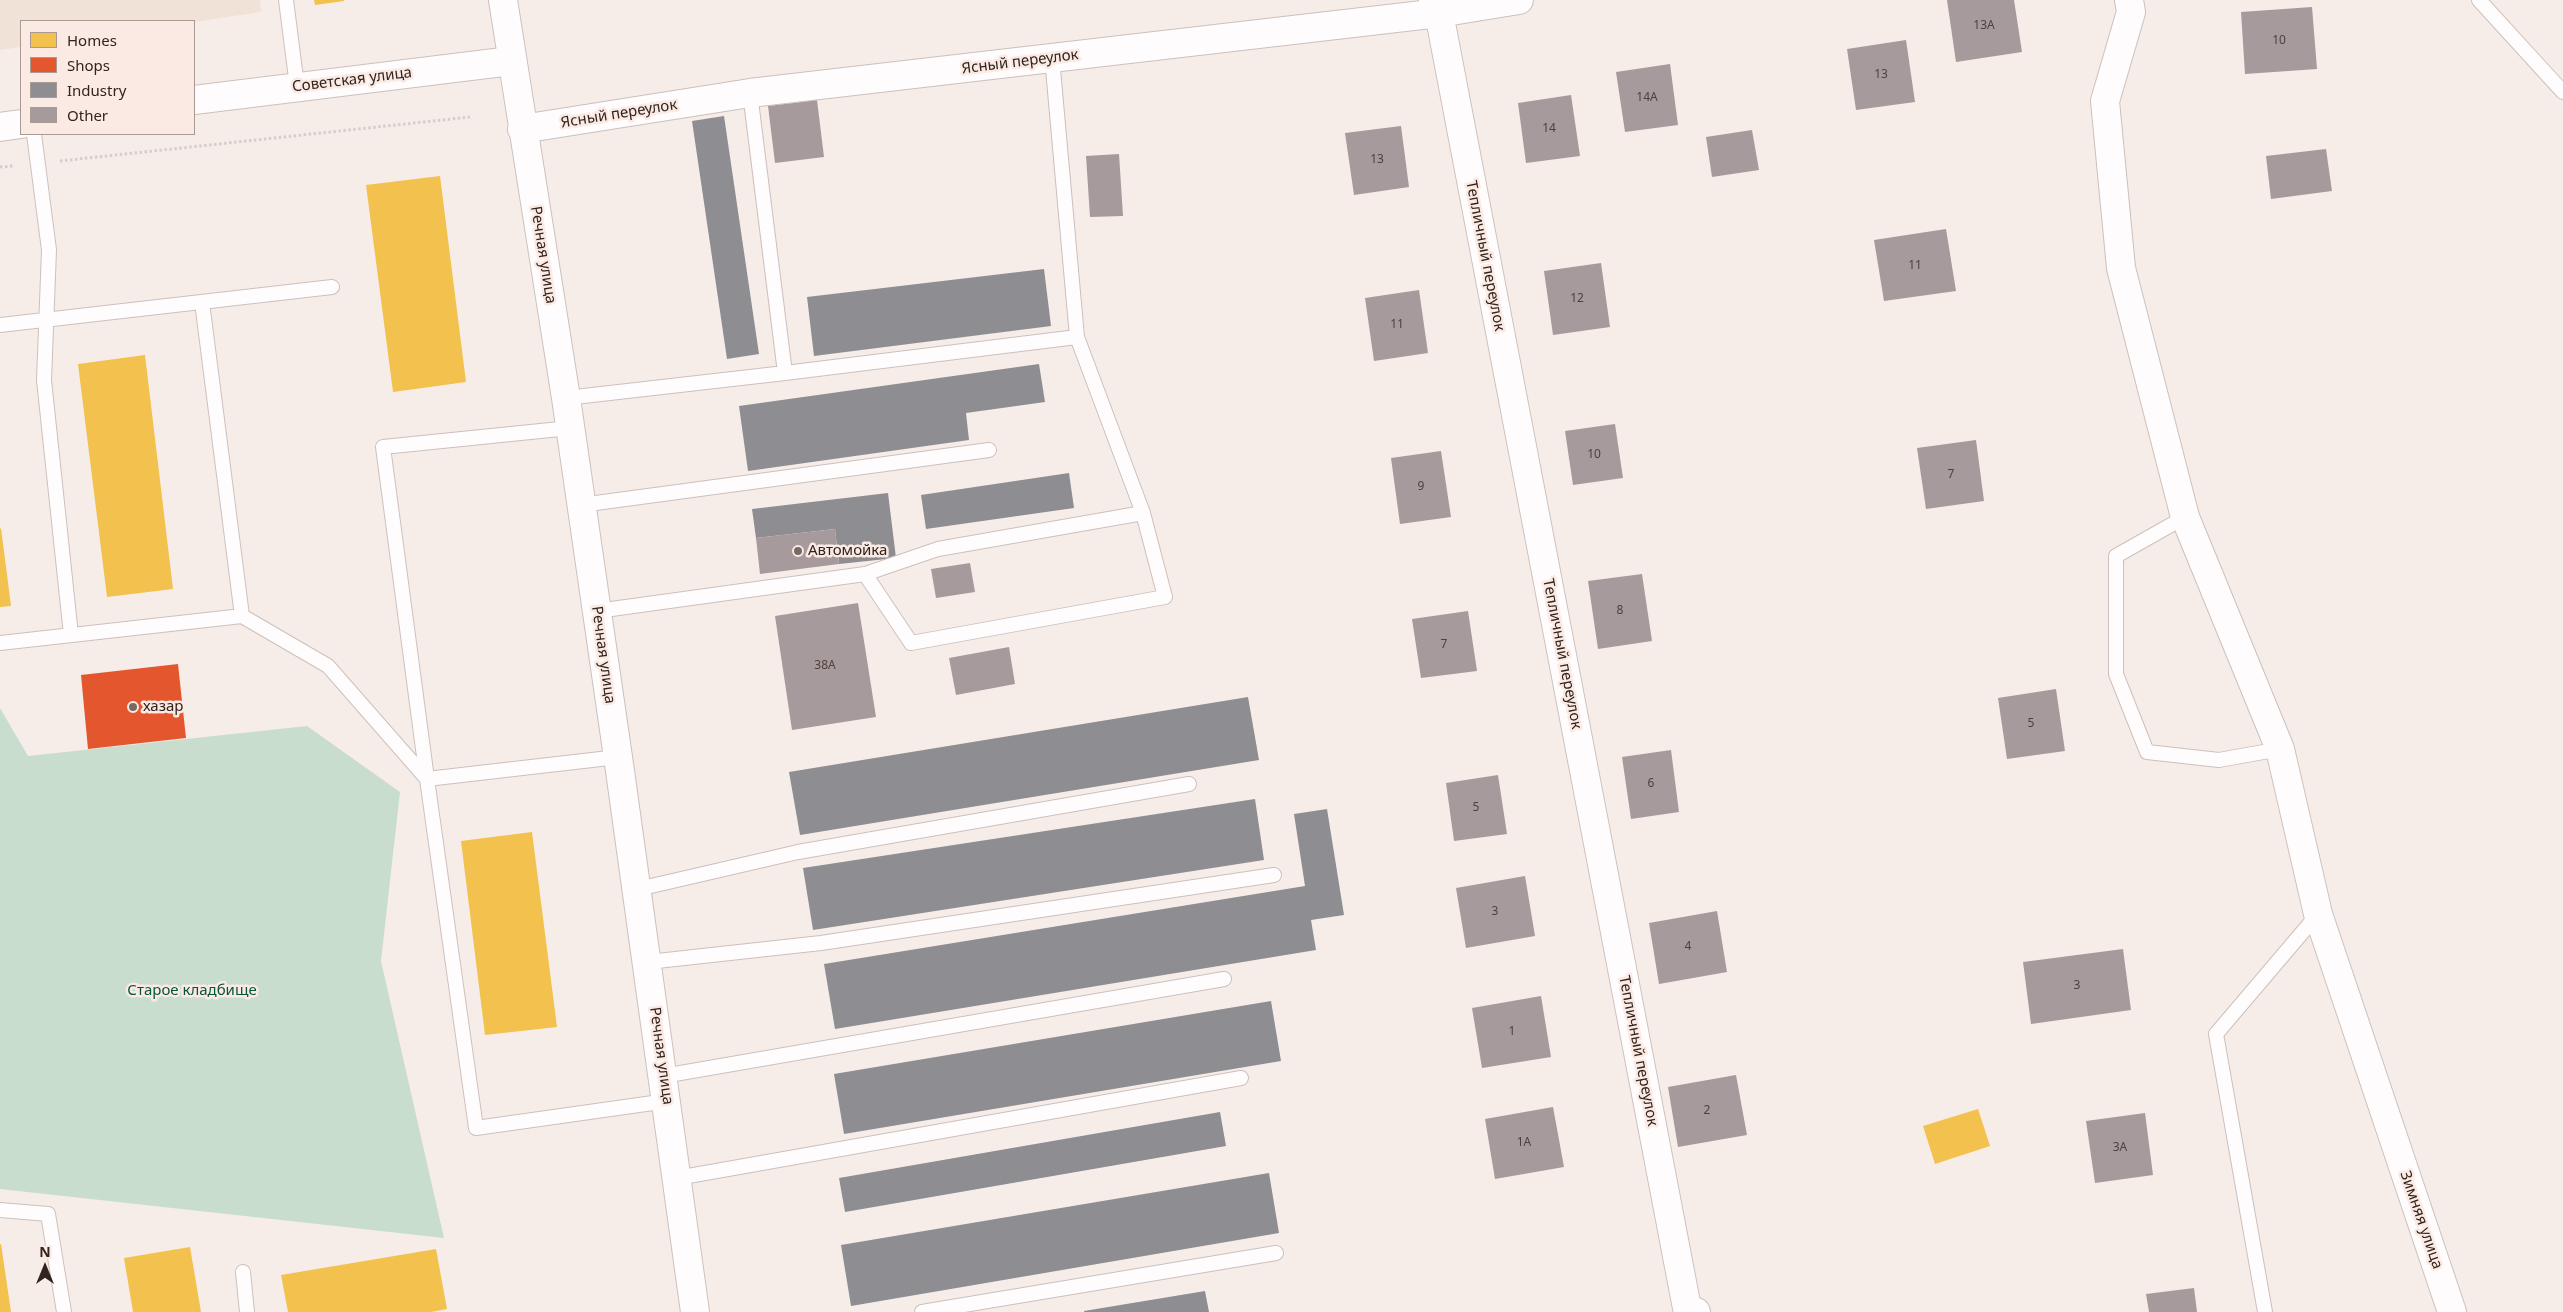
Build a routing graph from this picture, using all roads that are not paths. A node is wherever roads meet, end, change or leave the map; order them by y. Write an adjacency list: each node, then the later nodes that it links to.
1 (286, 0): 9 (lane)
2 (503, 0): 8 (street, Речная улица)
3 (1519, 0): 6 (street, Ясный переулок)
4 (2129, 0): 28 (street, Зимняя улица)
5 (2478, 0): 10 (lane)
6 (1436, 6): 7 (street, Ясный переулок); 49 (street, Тепличный переулок)
7 (1052, 58): 11 (street, Ясный переулок); 21 (lane)
8 (511, 61): 9 (street, Советская улица); 15 (street, Речная улица)
9 (297, 86): 12 (street, Советская улица)
10 (2563, 92)
11 (750, 94): 15 (street, Ясный переулок); 22 (lane)
12 (195, 100)
13 (20, 124): 14 (street)
14 (0, 126)
15 (522, 129): 23 (street, Речная улица)
16 (34, 135): 19 (lane)
17 (332, 287): 18 (lane)
18 (202, 302): 19 (lane); 31 (lane)
19 (45, 319): 20 (lane); 32 (lane)
20 (0, 325)
21 (1077, 337): 22 (lane); 27 (lane)
22 (785, 373): 23 (lane)
23 (566, 398): 24 (street, Речная улица)
24 (570, 428): 26 (street, Речная улица); 36 (lane)
25 (989, 450): 26 (lane)
26 (581, 506): 30 (street, Речная улица)
27 (1143, 512): 29 (lane); 29 (lane)
28 (2185, 517): 34 (street, Зимняя улица); 34 (lane)
29 (866, 574): 30 (lane)
30 (597, 611): 35 (street, Речная улица)
31 (242, 616): 32 (lane); 36 (lane)
32 (71, 635): 33 (lane)
33 (0, 643)
34 (2280, 749): 40 (street, Зимняя улица)
35 (618, 757): 36 (lane); 39 (street, Речная улица)
36 (427, 779): 44 (lane)
37 (1189, 784): 39 (lane)
38 (1274, 876): 41 (lane)
39 (638, 889): 41 (street, Речная улица)
40 (2318, 914): 54 (lane); 55 (street, Зимняя улица)
41 (648, 962): 44 (street, Речная улица)
42 (1224, 979): 44 (lane)
43 (1242, 1078): 45 (lane)
44 (665, 1089): 45 (street, Речная улица)
45 (677, 1178): 52 (street, Речная улица)
46 (0, 1210): 50 (lane)
47 (1276, 1253): 53 (lane)
48 (243, 1272): 51 (lane)
49 (1692, 1310)
50 (64, 1312)
51 (247, 1312)
52 (695, 1312)
53 (922, 1312)
54 (2265, 1312)
55 (2452, 1312)

